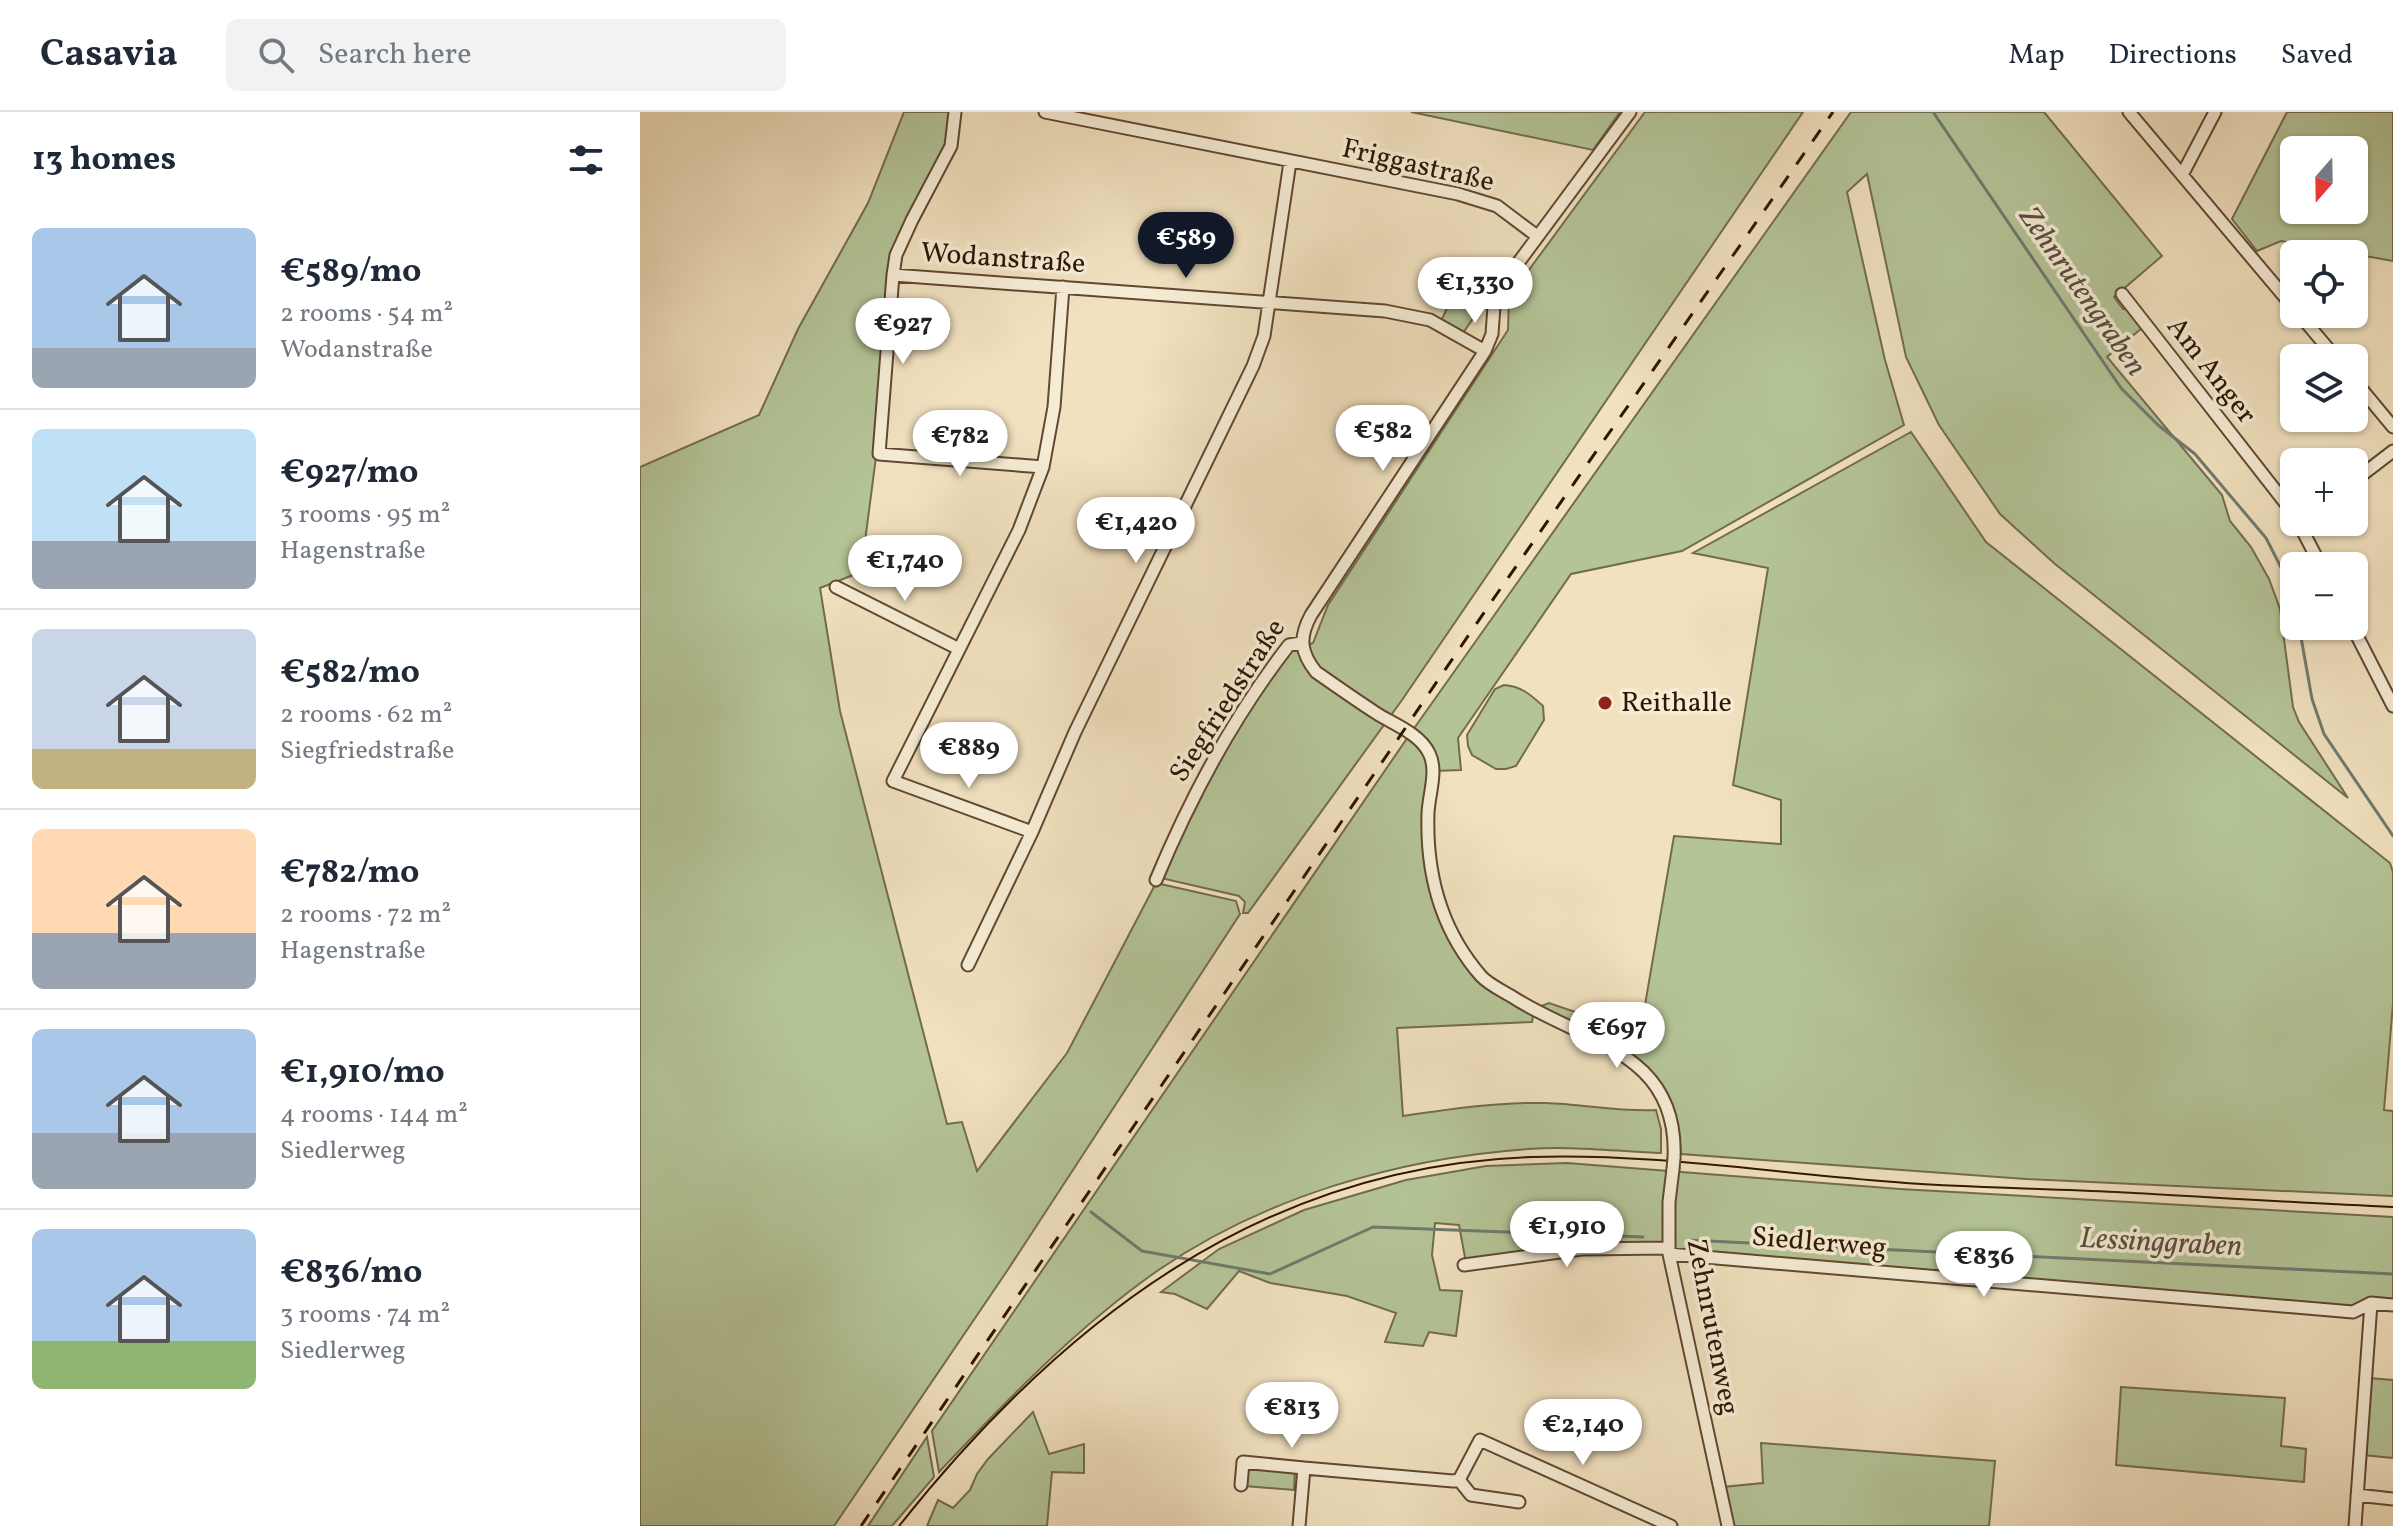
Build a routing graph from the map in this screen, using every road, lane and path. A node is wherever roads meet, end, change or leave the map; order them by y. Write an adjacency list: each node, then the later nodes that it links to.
1 (955, 112): 9 (street)
2 (1045, 112): 6 (street, Friggastraße)
3 (1630, 112): 8 (street, Siegfriedstraße)
4 (2129, 112): 7 (street)
5 (2215, 112): 7 (street)
6 (1290, 162): 8 (street, Friggastraße); 13 (street)
7 (2182, 175): 11 (street)
8 (1537, 236): 16 (street, Siegfriedstraße)
9 (893, 275): 10 (street, Wodanstraße); 20 (street)
10 (1063, 287): 13 (street, Wodanstraße); 20 (street)
11 (2280, 291)
12 (2122, 294): 22 (street, Am Anger)
13 (1269, 303): 16 (street, Wodanstraße); 28 (street)
14 (2311, 328): 15 (street)
15 (2324, 344)
16 (1485, 351): 25 (street, Siegfriedstraße)
17 (2368, 397): 18 (street)
18 (2393, 427)
19 (2393, 451): 21 (street)
20 (1043, 467): 26 (street)
21 (2368, 470)
22 (2280, 496)
23 (836, 587): 26 (street)
24 (2359, 640): 27 (street)
25 (1301, 643): 29 (street, Siegfriedstraße); 31 (street, Zehnrutenweg)
26 (959, 649): 28 (street)
27 (2393, 706)
28 (1032, 832): 30 (street)
29 (1156, 880)
30 (968, 965)
31 (1669, 1251): 32 (street, Siedlerweg); 33 (street, Siedlerweg); 43 (street, Zehnrutenweg)
32 (1464, 1265)
33 (2371, 1303): 34 (street, Siedlerweg); 38 (street)
34 (2393, 1305)
35 (1304, 1468): 36 (street); 37 (street); 41 (street)
36 (1459, 1480): 40 (street); 42 (street)
37 (1241, 1485)
38 (2357, 1495): 39 (street); 44 (street)
39 (2393, 1499)
40 (1519, 1502)
41 (1299, 1526)
42 (1671, 1526)
43 (1728, 1526)
44 (2355, 1526)

